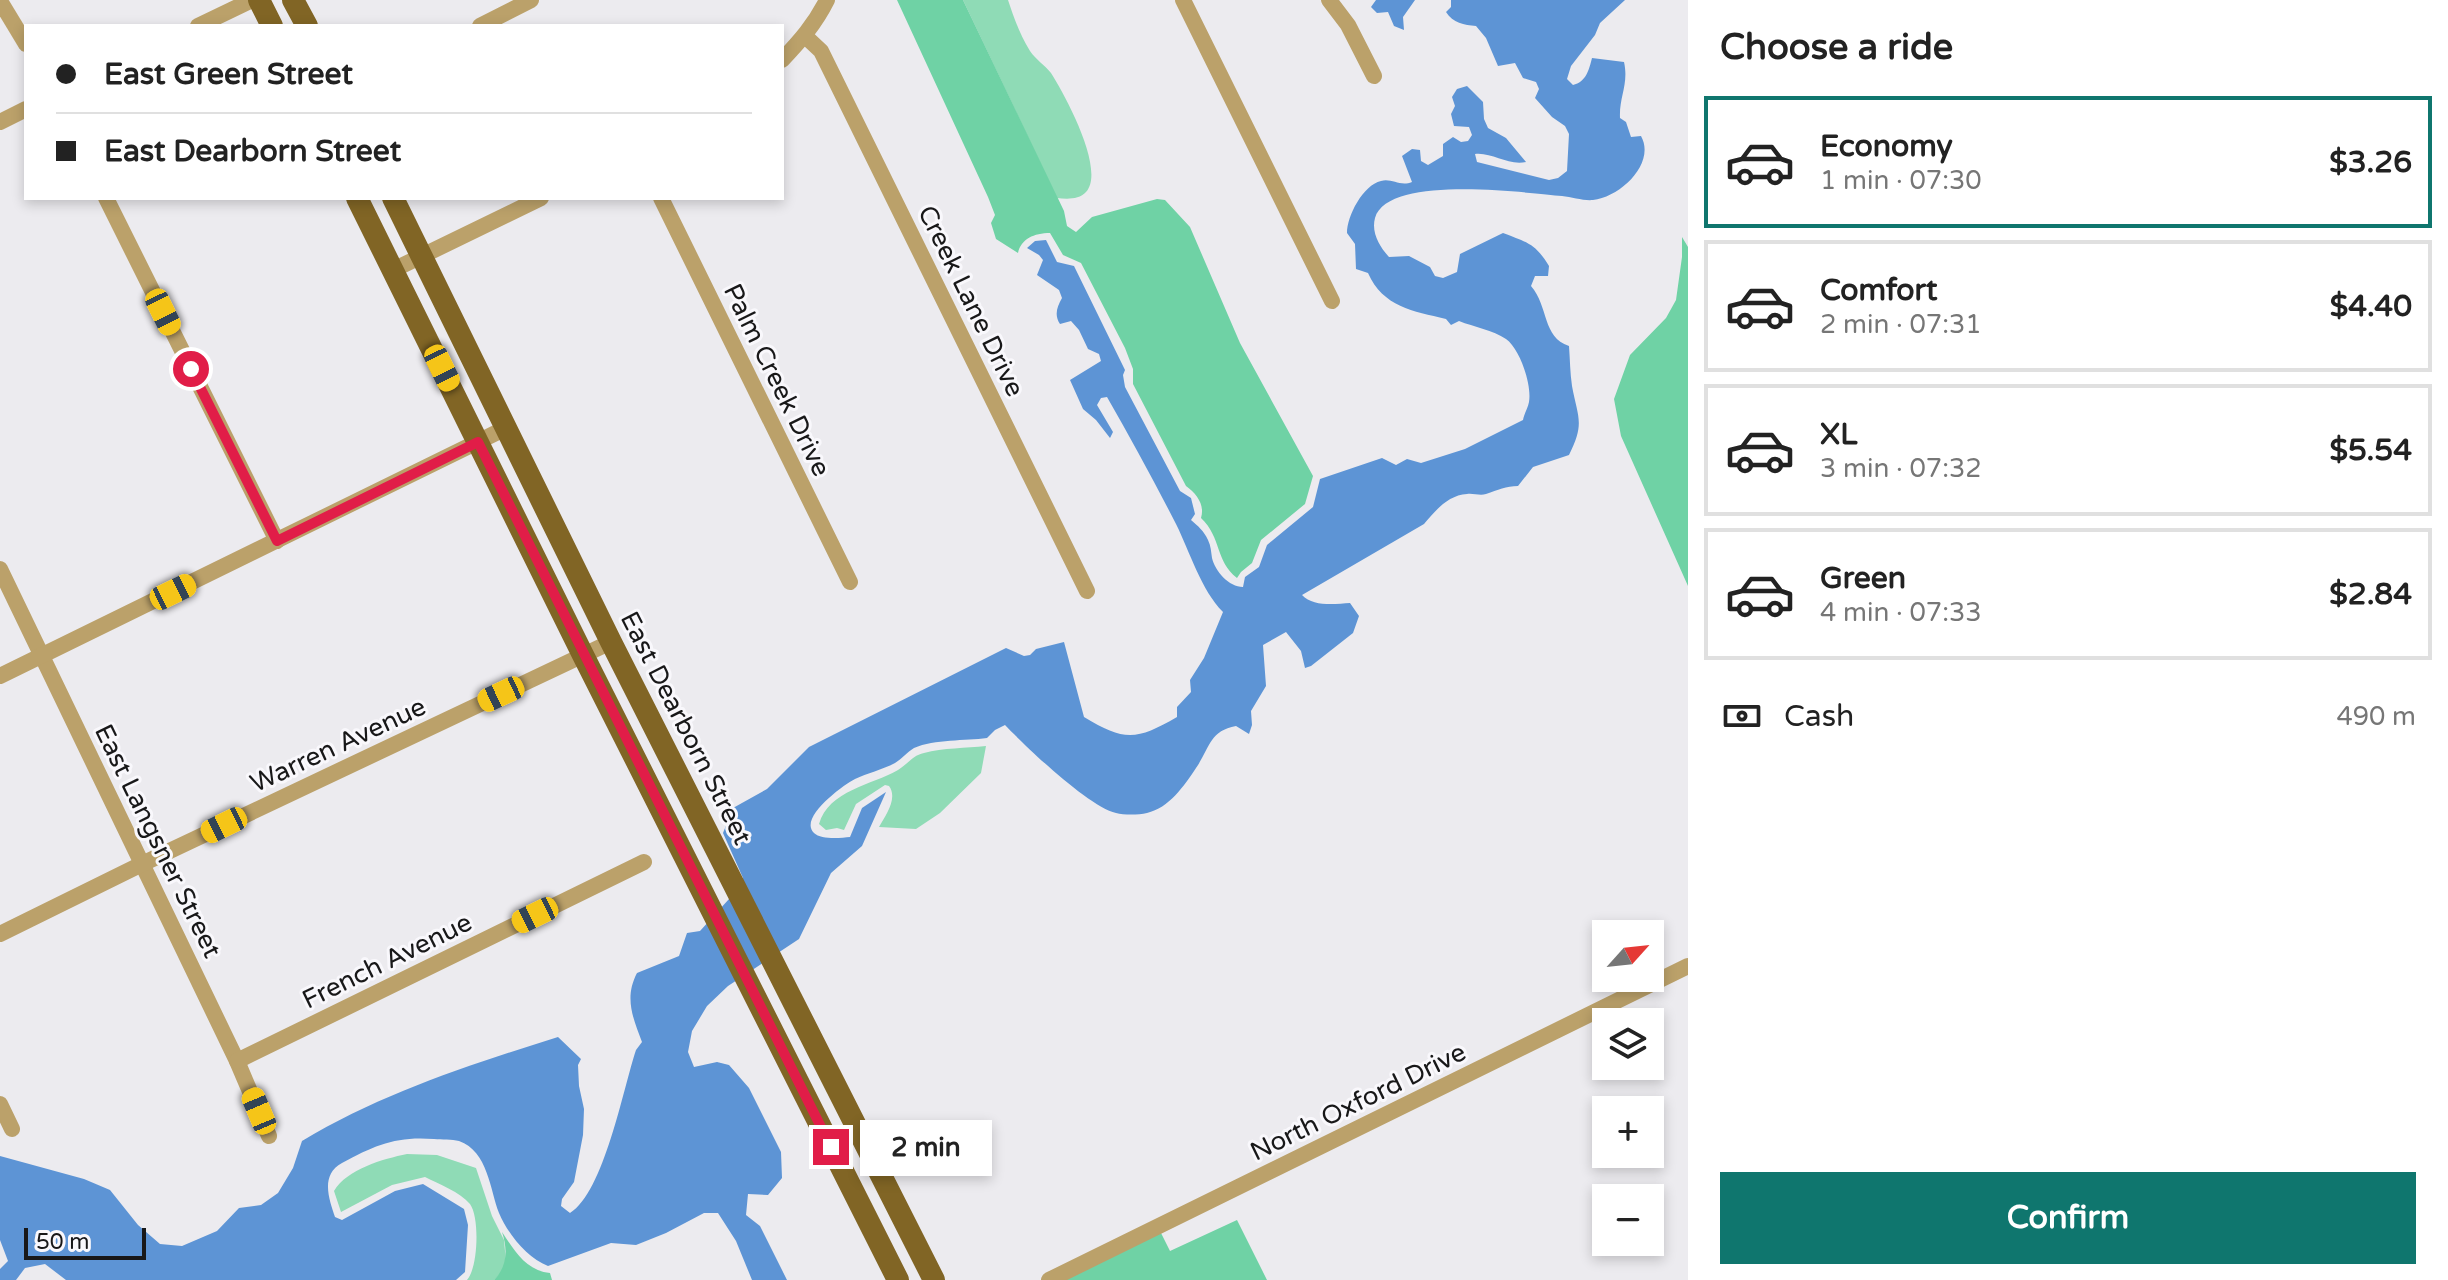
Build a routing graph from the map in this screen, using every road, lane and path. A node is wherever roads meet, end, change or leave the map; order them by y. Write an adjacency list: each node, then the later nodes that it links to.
1 (252, 0): 9 (street)
2 (259, 0): 10 (main road)
3 (293, 0): 11 (main road)
4 (531, 0): 12 (street)
5 (827, 0): 13 (street)
6 (1183, 0): 26 (street)
7 (1329, 0): 16 (street)
8 (0, 1): 14 (street)
9 (202, 24)
10 (271, 24)
11 (306, 24)
12 (484, 24)
13 (805, 36): 15 (street); 32 (street, Creek Lane Drive)
14 (24, 41)
15 (784, 58)
16 (1374, 76)
17 (24, 110): 18 (street)
18 (0, 122)
19 (107, 200): 29 (street)
20 (358, 200): 25 (main road)
21 (394, 200): 24 (main road, East Dearborn Street)
22 (537, 200): 24 (street)
23 (662, 200): 31 (street, Palm Creek Drive)
24 (422, 256): 25 (street); 27 (main road, East Dearborn Street)
25 (393, 270): 28 (main road)
26 (1332, 301)
27 (506, 428): 28 (street); 33 (main road, East Dearborn Street)
28 (478, 442): 29 (street); 35 (main road)
29 (277, 541): 34 (street)
30 (0, 569): 34 (street, East Langsner Street)
31 (850, 582)
32 (1087, 591)
33 (611, 642): 35 (street, Warren Avenue); 46 (main road, East Dearborn Street)
34 (43, 655): 36 (street); 38 (street, East Langsner Street)
35 (583, 655): 38 (street, Warren Avenue); 45 (main road)
36 (0, 676)
37 (644, 862): 41 (street, French Avenue)
38 (142, 864): 39 (street, Warren Avenue); 41 (street, East Langsner Street)
39 (0, 934)
40 (1688, 966): 47 (street, North Oxford Drive)
41 (237, 1061): 44 (street, East Langsner Street)
42 (0, 1104): 43 (street)
43 (12, 1129)
44 (269, 1136)
45 (898, 1280)
46 (934, 1280)
47 (1049, 1280)

